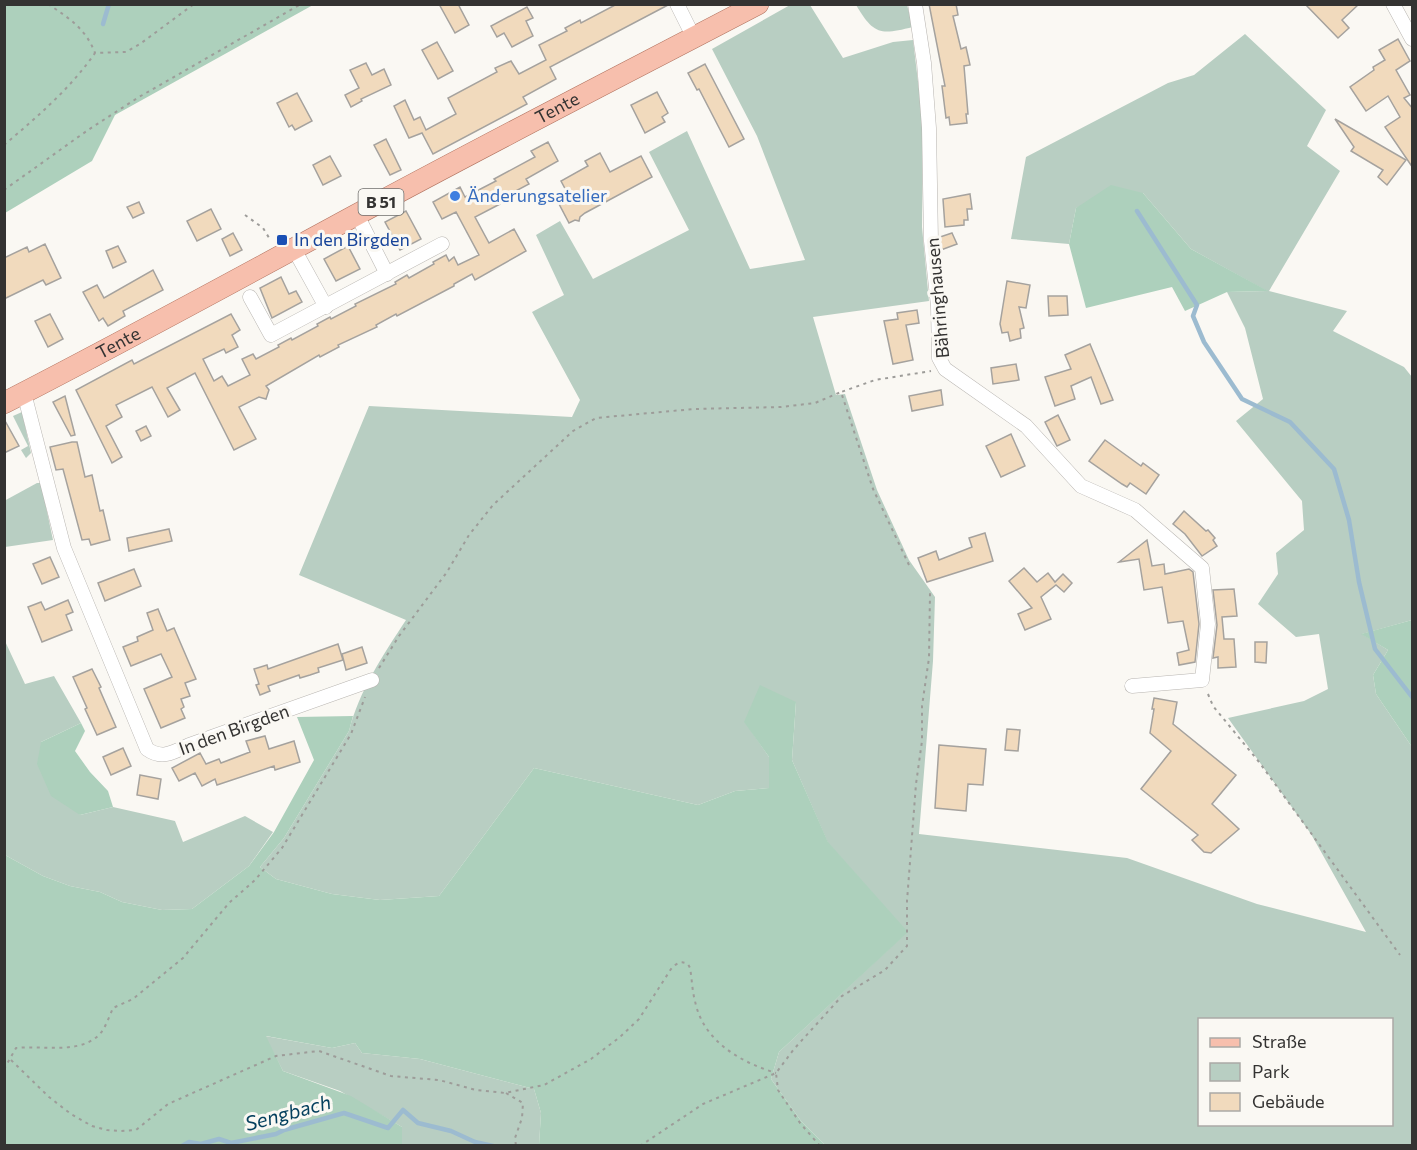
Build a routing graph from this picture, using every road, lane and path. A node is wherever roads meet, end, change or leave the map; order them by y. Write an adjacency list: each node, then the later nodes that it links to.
1 (48, 4): 10 (path)
2 (194, 4): 10 (path)
3 (301, 4): 12 (path)
4 (676, 4): 8 (street)
5 (758, 4): 8 (main road, Tente / B 51)
6 (915, 4): 20 (street, Bähringhausen)
7 (1393, 4): 9 (street)
8 (694, 38): 13 (main road, Tente / B 51)
9 (1413, 39)
10 (95, 53): 11 (path)
11 (4, 145)
12 (4, 190)
13 (357, 214): 16 (main road, Tente / B 51); 17 (street)
14 (245, 215): 16 (path)
15 (442, 244): 17 (street)
16 (287, 252): 19 (street); 22 (main road, Tente / B 51)
17 (387, 274): 19 (street)
18 (250, 297): 19 (street)
19 (326, 307)
20 (945, 369): 21 (path); 27 (street, Bähringhausen)
21 (841, 392): 24 (path); 26 (path)
22 (24, 393): 23 (main road, Tente / B 51); 26 (street, In den Birgden)
23 (4, 402)
24 (909, 565)
25 (930, 593): 32 (path)
26 (372, 680): 30 (path)
27 (1202, 680): 28 (street); 29 (path)
28 (1132, 686)
29 (1400, 955)
30 (11, 1060): 31 (path); 33 (path)
31 (4, 1069)
32 (776, 1073): 33 (path); 35 (path); 36 (path)
33 (506, 1093): 34 (path)
34 (516, 1146)
35 (640, 1146)
36 (820, 1146)

